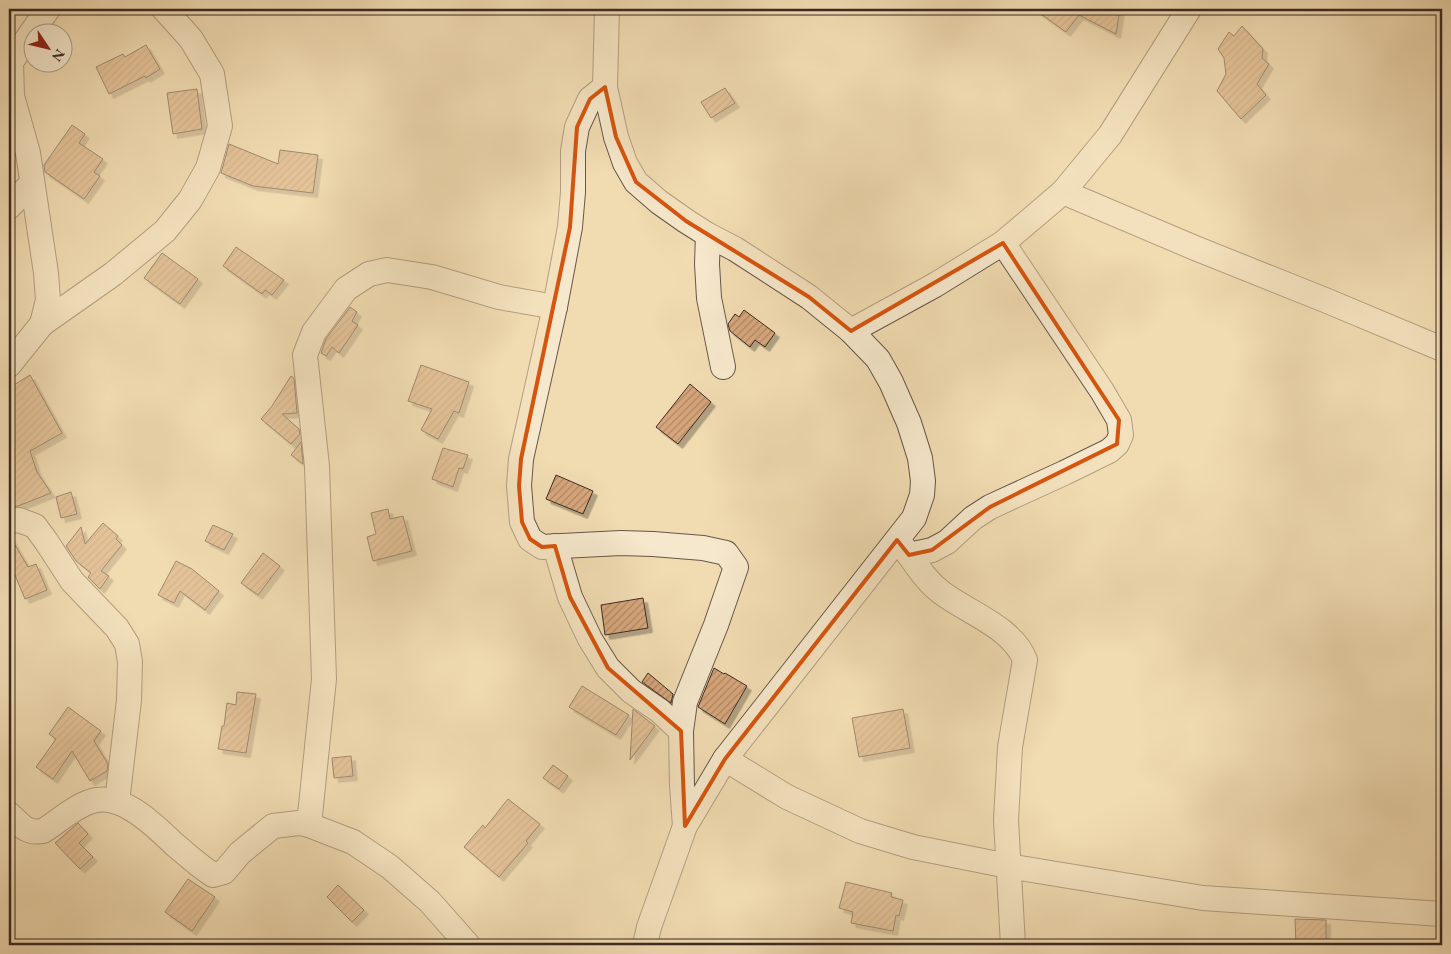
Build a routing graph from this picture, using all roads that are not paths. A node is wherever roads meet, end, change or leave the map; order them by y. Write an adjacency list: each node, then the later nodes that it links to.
1 (48, 9): 5 (street)
2 (164, 9): 13 (street)
3 (607, 9): 6 (street)
4 (1189, 9): 8 (street)
5 (10, 74): 7 (street)
6 (604, 87): 10 (street); 12 (street)
7 (32, 183): 9 (street); 13 (street)
8 (1062, 192): 11 (street); 15 (street)
9 (9, 207)
10 (708, 235): 14 (street); 17 (street)
11 (1003, 243): 14 (street); 20 (street)
12 (555, 307): 19 (street); 25 (street)
13 (42, 324): 16 (street)
14 (851, 331): 20 (street)
15 (1442, 349)
16 (9, 365)
17 (723, 367)
18 (9, 521): 23 (street)
19 (556, 546): 21 (street); 21 (street)
20 (903, 547): 22 (street); 27 (street)
21 (681, 731): 26 (street)
22 (725, 760): 26 (street); 27 (street)
23 (117, 802): 24 (street); 25 (street)
24 (9, 814)
25 (309, 825): 29 (street)
26 (686, 826): 30 (street)
27 (1008, 866): 28 (street); 31 (street)
28 (1442, 914)
29 (468, 945)
30 (644, 945)
31 (1013, 945)

